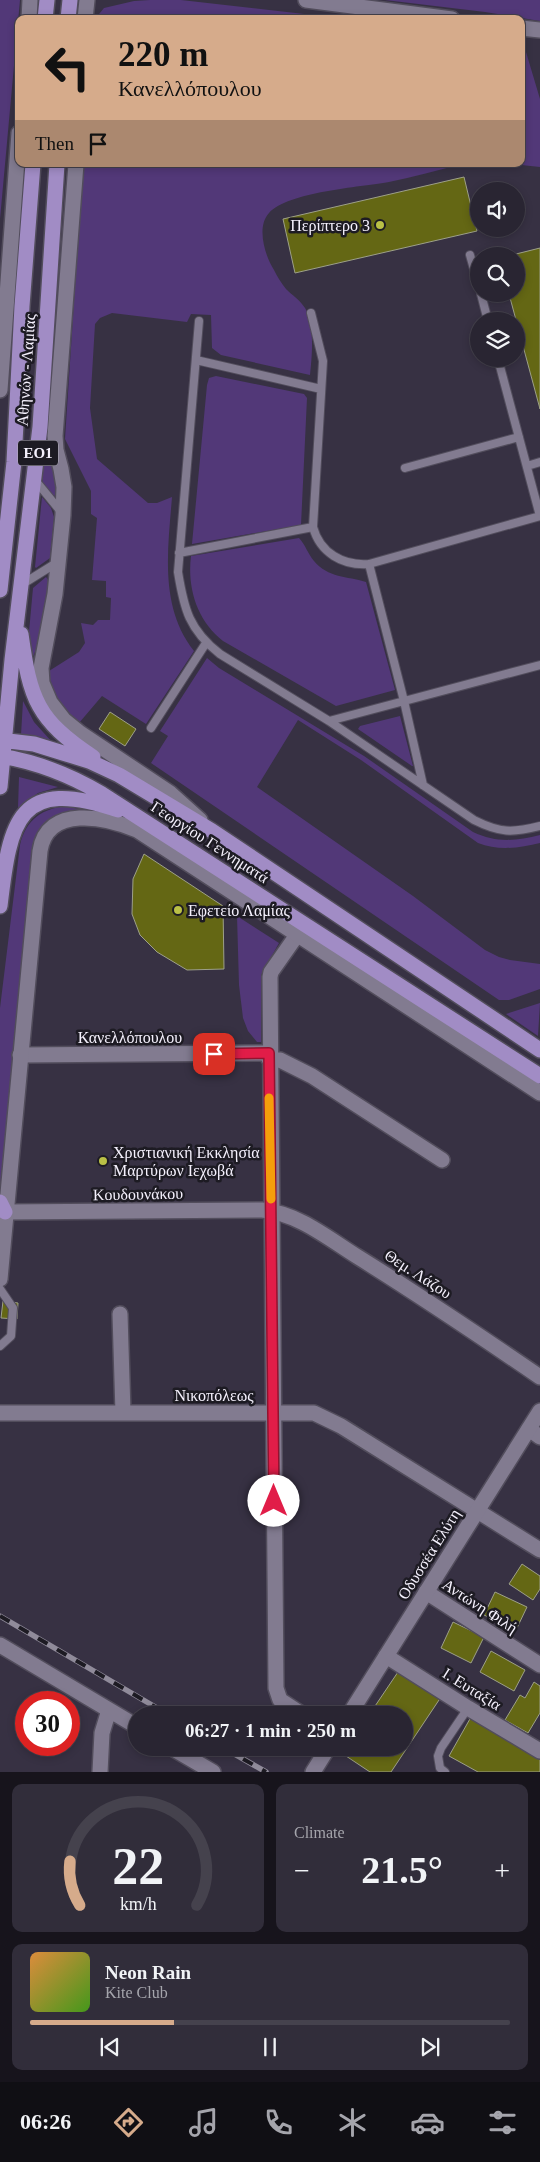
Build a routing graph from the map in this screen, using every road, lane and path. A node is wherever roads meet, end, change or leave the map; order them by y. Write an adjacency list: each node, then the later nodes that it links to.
1 (30, 0): 6 (street)
2 (47, 0): 7 (main road)
3 (70, 0): 8 (main road)
4 (87, 0): 9 (street)
5 (306, 0): 10 (street)
6 (29, 15)
7 (45, 15)
8 (68, 15)
9 (85, 15)
10 (421, 15)
11 (525, 28): 12 (street)
12 (540, 30)
13 (15, 165): 17 (street)
14 (33, 167): 37 (main road, Αθηνών - Λαμίας / ΕΟ1)
15 (57, 167): 28 (main road, Αθηνών - Λαμίας / ΕΟ1)
16 (76, 167): 30 (street)
17 (5, 244): 22 (street)
18 (311, 313): 23 (lane)
19 (199, 321): 20 (lane)
20 (196, 360): 23 (lane); 33 (lane)
21 (500, 367): 24 (lane)
22 (0, 390)
23 (321, 390): 32 (lane)
24 (519, 437): 26 (lane); 27 (lane)
25 (540, 462): 26 (lane)
26 (526, 466): 29 (lane)
27 (405, 468)
28 (35, 480): 30 (lane); 36 (main road, Αθηνών - Λαμίας / ΕΟ1)
29 (537, 492): 31 (lane)
30 (64, 514): 34 (street)
31 (540, 516): 35 (lane)
32 (313, 527): 33 (lane); 35 (lane)
33 (179, 553): 39 (lane)
34 (58, 562): 36 (lane); 51 (street)
35 (369, 564): 41 (lane)
36 (21, 585): 38 (main road, Αθηνών - Λαμίας / ΕΟ1)
37 (0, 590)
38 (18, 612): 44 (main road, Αθηνών - Λαμίας / ΕΟ1); 46 (main road)
39 (206, 643): 42 (lane); 43 (lane)
40 (540, 665): 41 (lane)
41 (404, 701): 42 (lane); 47 (lane)
42 (328, 721): 47 (lane)
43 (151, 728)
44 (2, 741): 45 (main road, Αθηνών - Λαμίας / ΕΟ1); 46 (main road, Γεωργίου Γεννηματά)
45 (2, 757): 48 (main road, Αθηνών - Λαμίας / ΕΟ1); 49 (main road, Γεωργίου Γεννηματά)
46 (119, 775): 51 (main road, Γεωργίου Γεννηματά)
47 (423, 785): 50 (lane)
48 (0, 788)
49 (145, 821): 52 (main road); 57 (main road, Γεωργίου Γεννηματά)
50 (540, 826)
51 (212, 831): 54 (main road, Γεωργίου Γεννηματά)
52 (0, 906)
53 (297, 935): 55 (street); 56 (street); 58 (street)
54 (540, 1050)
55 (20, 1055): 56 (street, Κανελλόπουλου); 60 (street)
56 (269, 1056): 59 (street, Κανελλόπουλου); 61 (street)
57 (540, 1076)
58 (540, 1093)
59 (442, 1160)
60 (3, 1207): 61 (street, Κουδουνάκου); 62 (street)
61 (272, 1211): 66 (street, Θεμ. Λάζου); 68 (street)
62 (0, 1279)
63 (0, 1289): 65 (lane)
64 (120, 1314): 70 (street)
65 (0, 1346)
66 (540, 1377)
67 (540, 1411): 71 (street, Οδυσσέα Ελύτη)
68 (274, 1412): 70 (street, Νικοπόλεως); 72 (street, Νικοπόλεως); 78 (street)
69 (0, 1413): 70 (street, Νικοπόλεως)
70 (123, 1413)
71 (534, 1433): 72 (street, Οδυσσέα Ελύτη)
72 (478, 1510): 73 (street, Νικοπόλεως); 74 (street, Οδυσσέα Ελύτη)
73 (540, 1550)
74 (426, 1592): 76 (street, Οδυσσέα Ελύτη); 77 (street, Αντώνη Φιλή)
75 (0, 1644): 81 (street)
76 (386, 1656): 79 (street, Οδυσσέα Ελύτη); 80 (street, Ι. Ευταξία)
77 (540, 1665)
78 (289, 1706)
79 (354, 1706)
80 (468, 1708): 83 (street, Ι. Ευταξία); 89 (lane)
81 (109, 1710): 82 (street); 86 (street)
82 (128, 1721)
83 (540, 1751)
84 (186, 1756): 87 (street)
85 (323, 1756): 88 (street)
86 (100, 1772)
87 (213, 1772)
88 (313, 1772)
89 (445, 1772)

